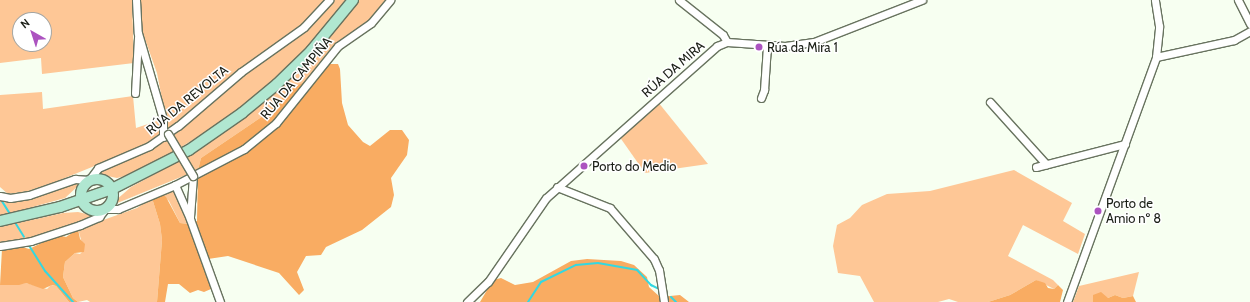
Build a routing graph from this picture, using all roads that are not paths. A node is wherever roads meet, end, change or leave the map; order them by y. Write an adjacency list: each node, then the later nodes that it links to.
1 (136, 0): 11 (street)
2 (329, 0): 20 (street, RÚA DA REVOLTA)
3 (353, 0): 25 (main road)
4 (390, 0): 24 (street, RÚA DA CAMPIÑA)
5 (679, 0): 12 (street)
6 (922, 0): 14 (street)
7 (1155, 0): 13 (street)
8 (1238, 0): 9 (street)
9 (1250, 22)
10 (1250, 31): 15 (street)
11 (138, 33): 17 (street); 20 (street)
12 (726, 42): 14 (street); 29 (street, RÚA DA MIRA)
13 (1158, 45): 15 (street); 16 (street)
14 (767, 46): 18 (street)
15 (1172, 52): 16 (street)
16 (1156, 57): 21 (street)
17 (135, 93)
18 (761, 98)
19 (990, 102): 22 (street)
20 (165, 136): 24 (street, bridge); 26 (street, RÚA DA REVOLTA)
21 (1125, 144): 22 (street); 41 (street)
22 (1046, 164): 23 (street)
23 (1036, 167)
24 (193, 176): 28 (street, RÚA DA CAMPIÑA); 35 (street)
25 (127, 182): 27 (main road); 31 (main road)
26 (85, 184): 27 (main road); 30 (street); 32 (main road); 33 (main road)
27 (110, 185): 31 (main road); 32 (main road)
28 (175, 185): 34 (street, RÚA DA CAMPIÑA); 35 (street)
29 (557, 187): 39 (street, RÚA DA MIRA); 40 (street)
30 (0, 196)
31 (112, 199): 34 (main road)
32 (85, 204): 33 (main road); 34 (main road)
33 (60, 207): 36 (main road)
34 (105, 209): 37 (street)
35 (190, 219): 38 (street)
36 (0, 222)
37 (0, 246)
38 (220, 302)
39 (467, 302)
40 (664, 302)
41 (1067, 302)

